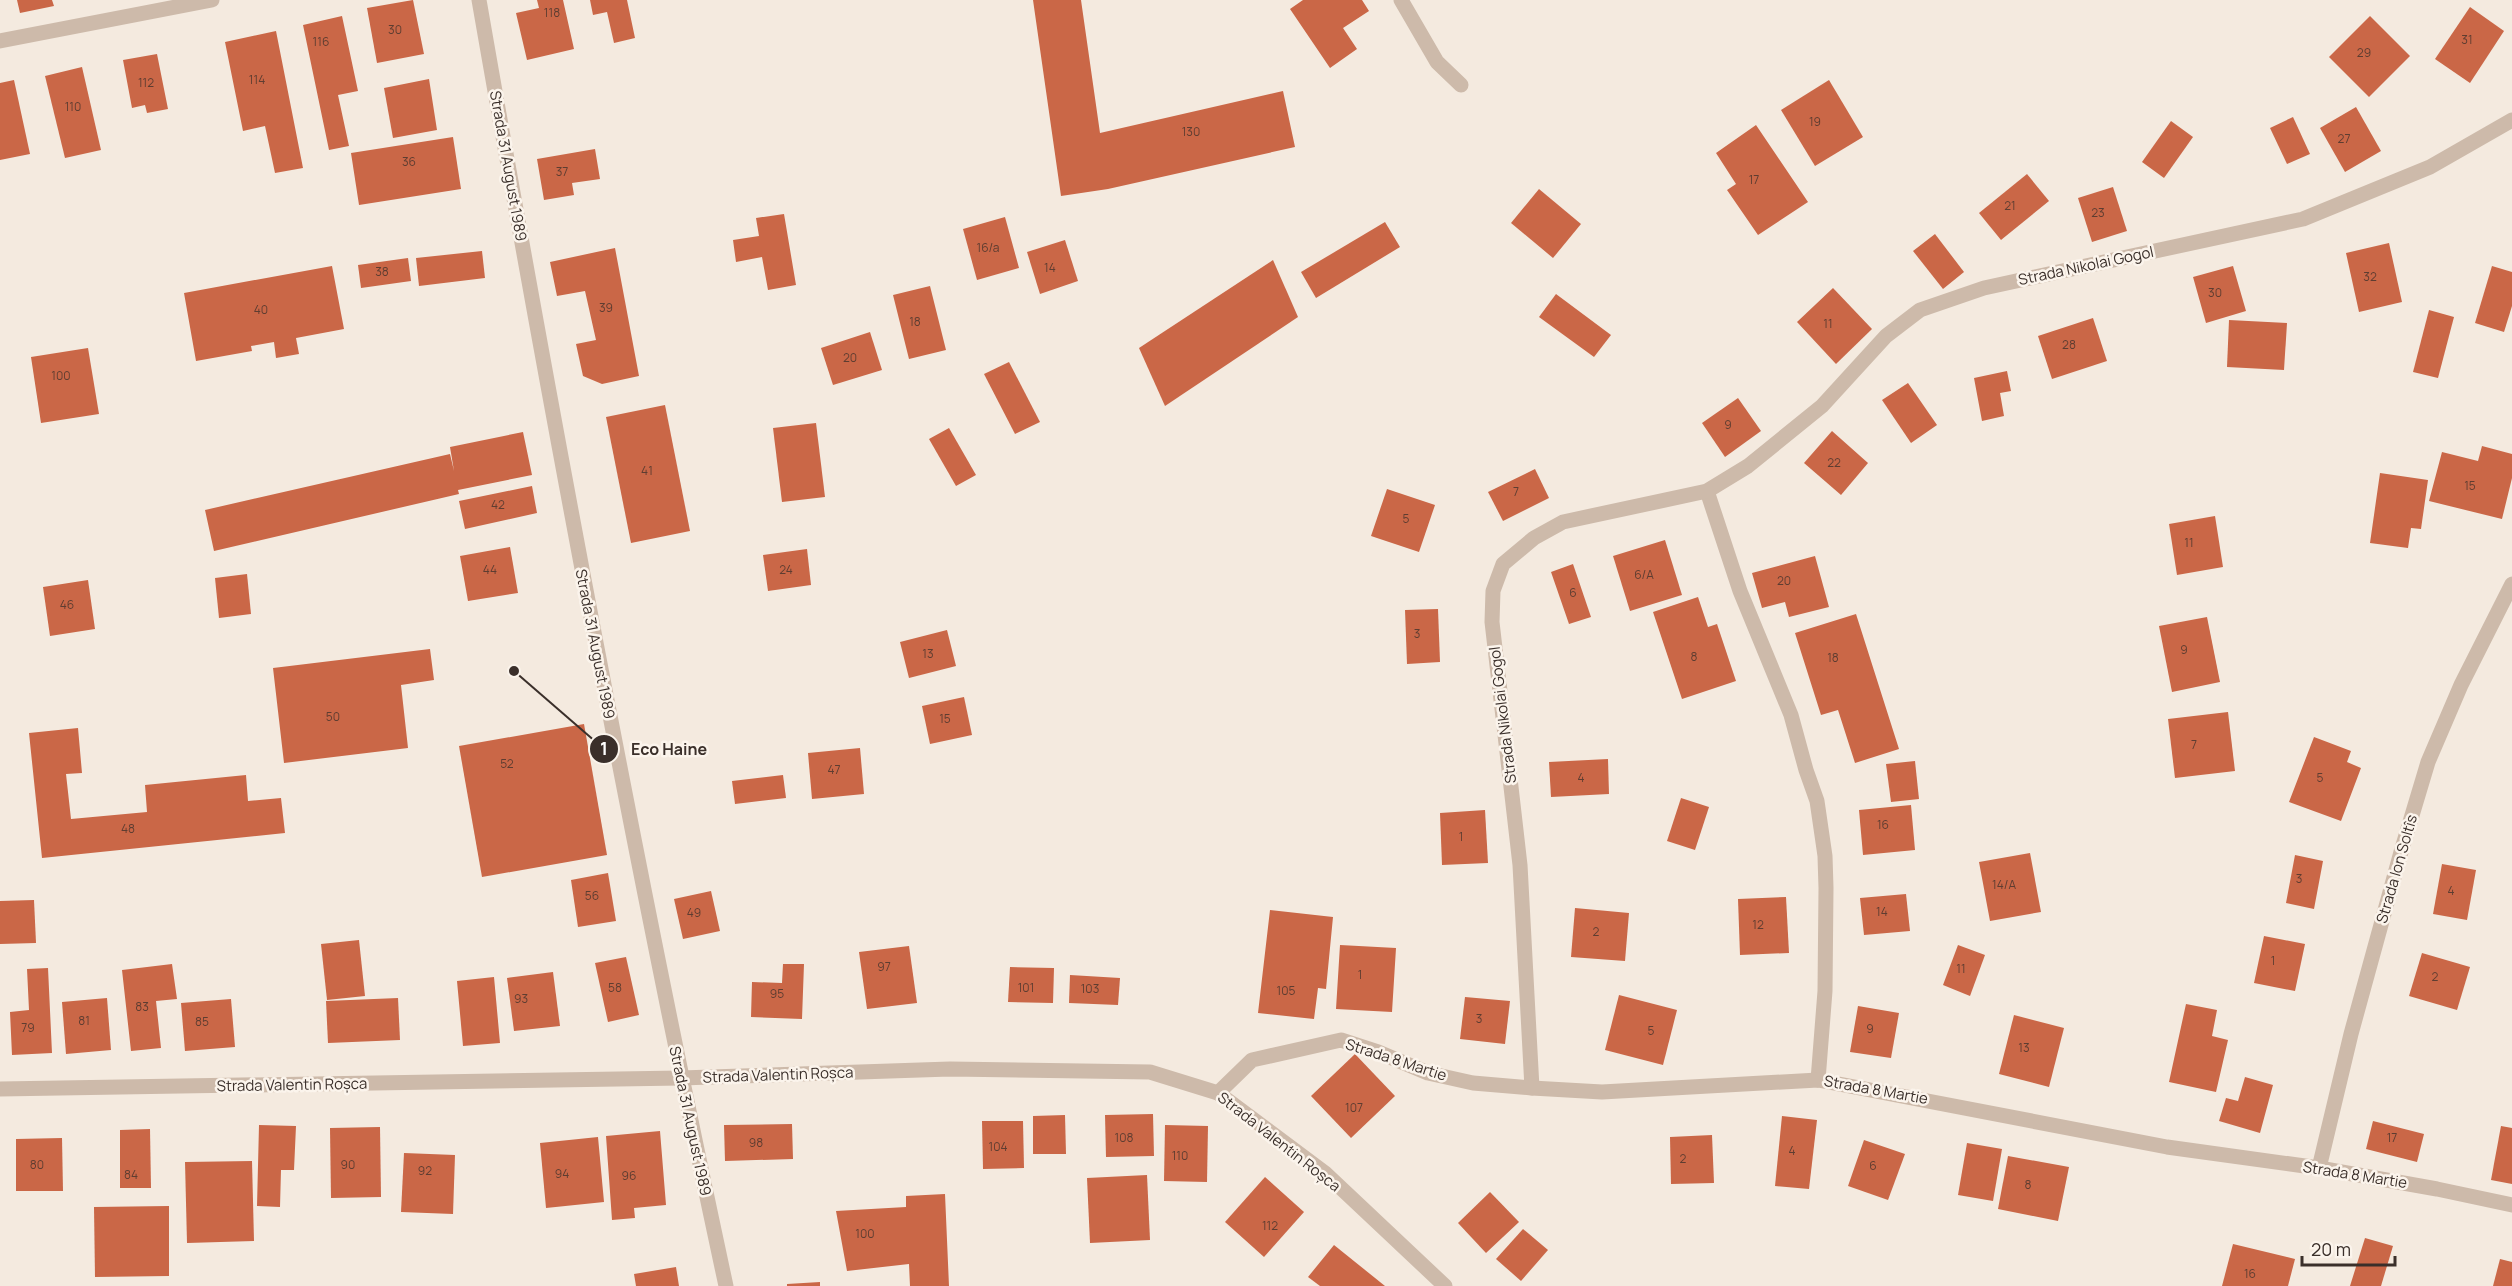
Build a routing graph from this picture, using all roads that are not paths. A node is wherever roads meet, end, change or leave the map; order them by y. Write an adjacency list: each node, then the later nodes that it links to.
1 (212, 0): 4 (street)
2 (479, 0): 9 (street, Strada 31 August 1989)
3 (1401, 0): 5 (street)
4 (0, 41)
5 (1461, 85)
6 (2512, 120): 7 (street, Strada Nikolai Gogol)
7 (1707, 491): 10 (street); 11 (street, Strada Nikolai Gogol)
8 (2512, 584): 14 (street, Strada Ion Soltîs)
9 (681, 1078): 12 (street, Strada Valentin Roșca); 13 (street, Strada Valentin Roșca); 16 (street, Strada 31 August 1989)
10 (1818, 1080): 11 (street, Strada 8 Martie); 14 (street, Strada 8 Martie)
11 (1532, 1088): 13 (street, Strada 8 Martie)
12 (0, 1089)
13 (1218, 1093): 17 (street, Strada Valentin Roșca)
14 (2319, 1168): 15 (street, Strada 8 Martie)
15 (2512, 1205)
16 (726, 1286)
17 (1445, 1286)

